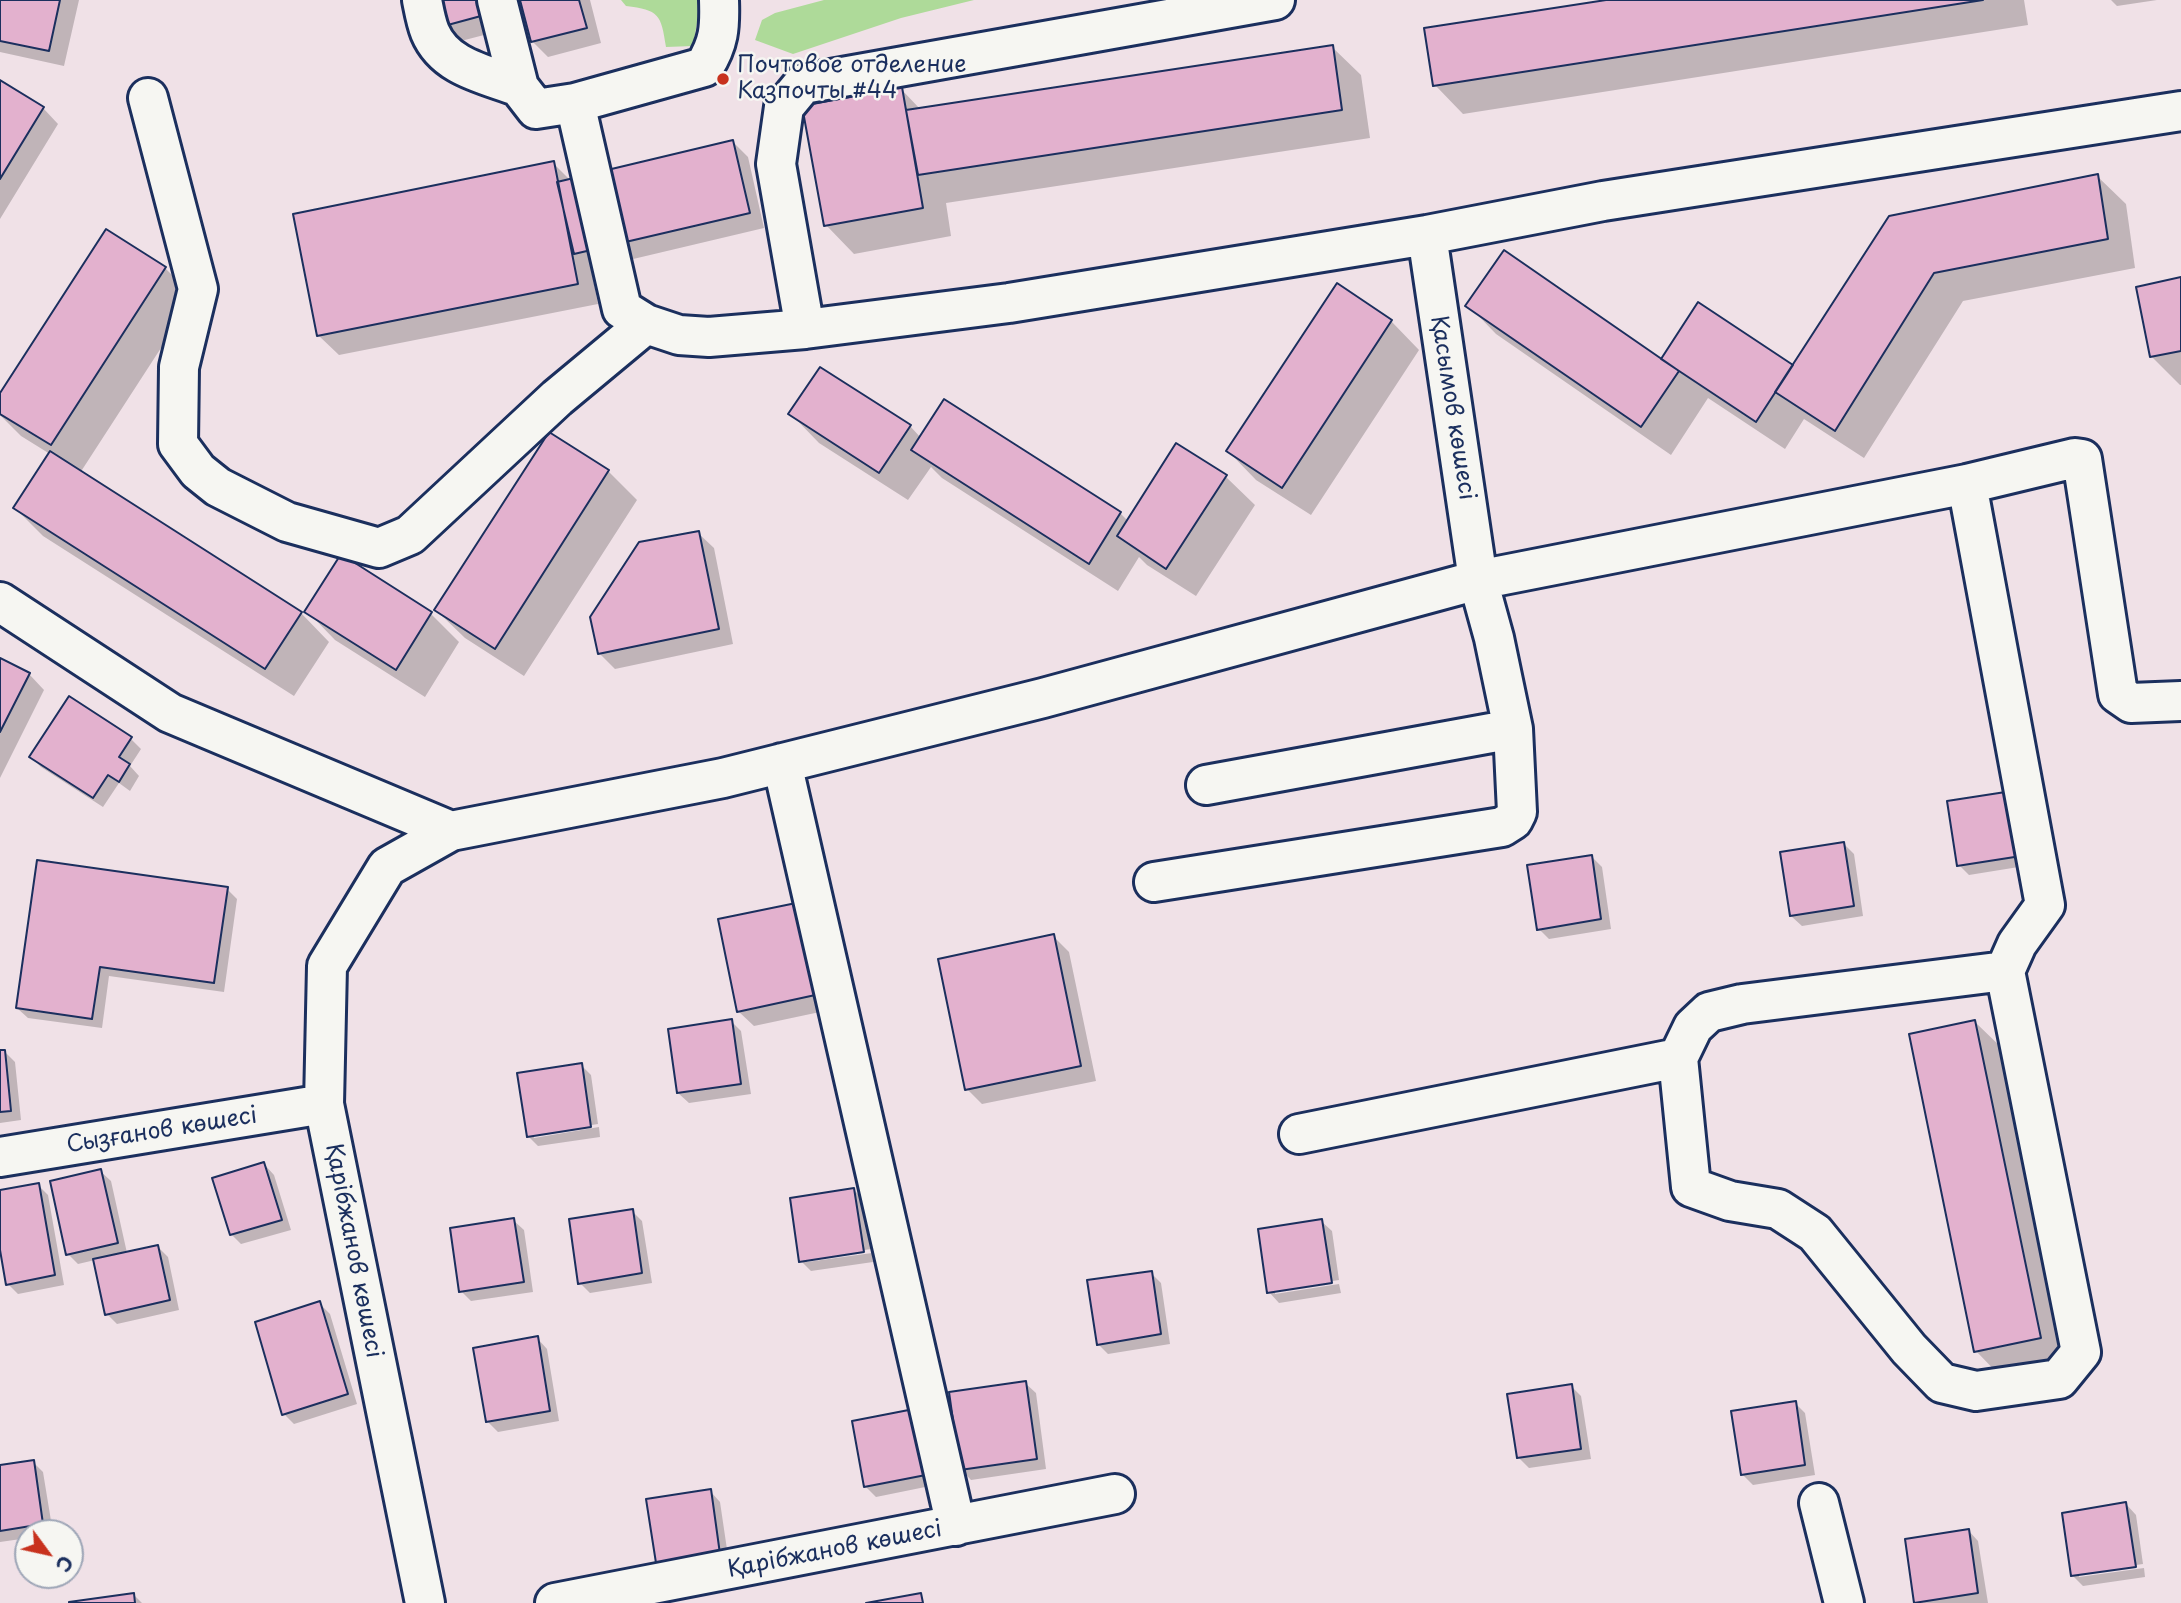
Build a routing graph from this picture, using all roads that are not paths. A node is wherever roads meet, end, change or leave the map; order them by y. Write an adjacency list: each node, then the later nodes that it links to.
1 (422, 0): 5 (street)
2 (497, 0): 5 (street)
3 (719, 0): 7 (street)
4 (1275, 0): 11 (street)
5 (520, 87): 7 (street)
6 (148, 98): 10 (street)
7 (575, 103): 10 (street)
8 (2181, 111): 9 (street)
9 (1427, 235): 11 (street); 13 (street, Қасымов көшесі)
10 (646, 324): 11 (street)
11 (805, 329)
12 (1967, 484): 13 (street, Қарібжанов көшесі); 15 (street, Қарібжанов көшесі); 21 (street)
13 (1478, 580): 16 (street, Қасымов көшесі); 17 (street, Қарібжанов көшесі)
14 (0, 602): 19 (street)
15 (2181, 701)
16 (1513, 729): 18 (street); 20 (street, Қасымов көшесі)
17 (782, 763): 19 (street, Қарібжанов көшесі); 28 (street)
18 (1206, 785)
19 (451, 831): 23 (street, Қарібжанов көшесі)
20 (1154, 882)
21 (2005, 971): 22 (street); 22 (street)
22 (1678, 1058): 24 (street)
23 (324, 1104): 25 (street, Сызғанов көшесі); 29 (street, Қарібжанов көшесі)
24 (1299, 1134)
25 (0, 1157)
26 (1115, 1494): 28 (street, Қарібжанов көшесі)
27 (1819, 1503): 31 (street)
28 (956, 1527): 30 (street, Қарібжанов көшесі)
29 (425, 1603)
30 (555, 1603)
31 (1844, 1603)

